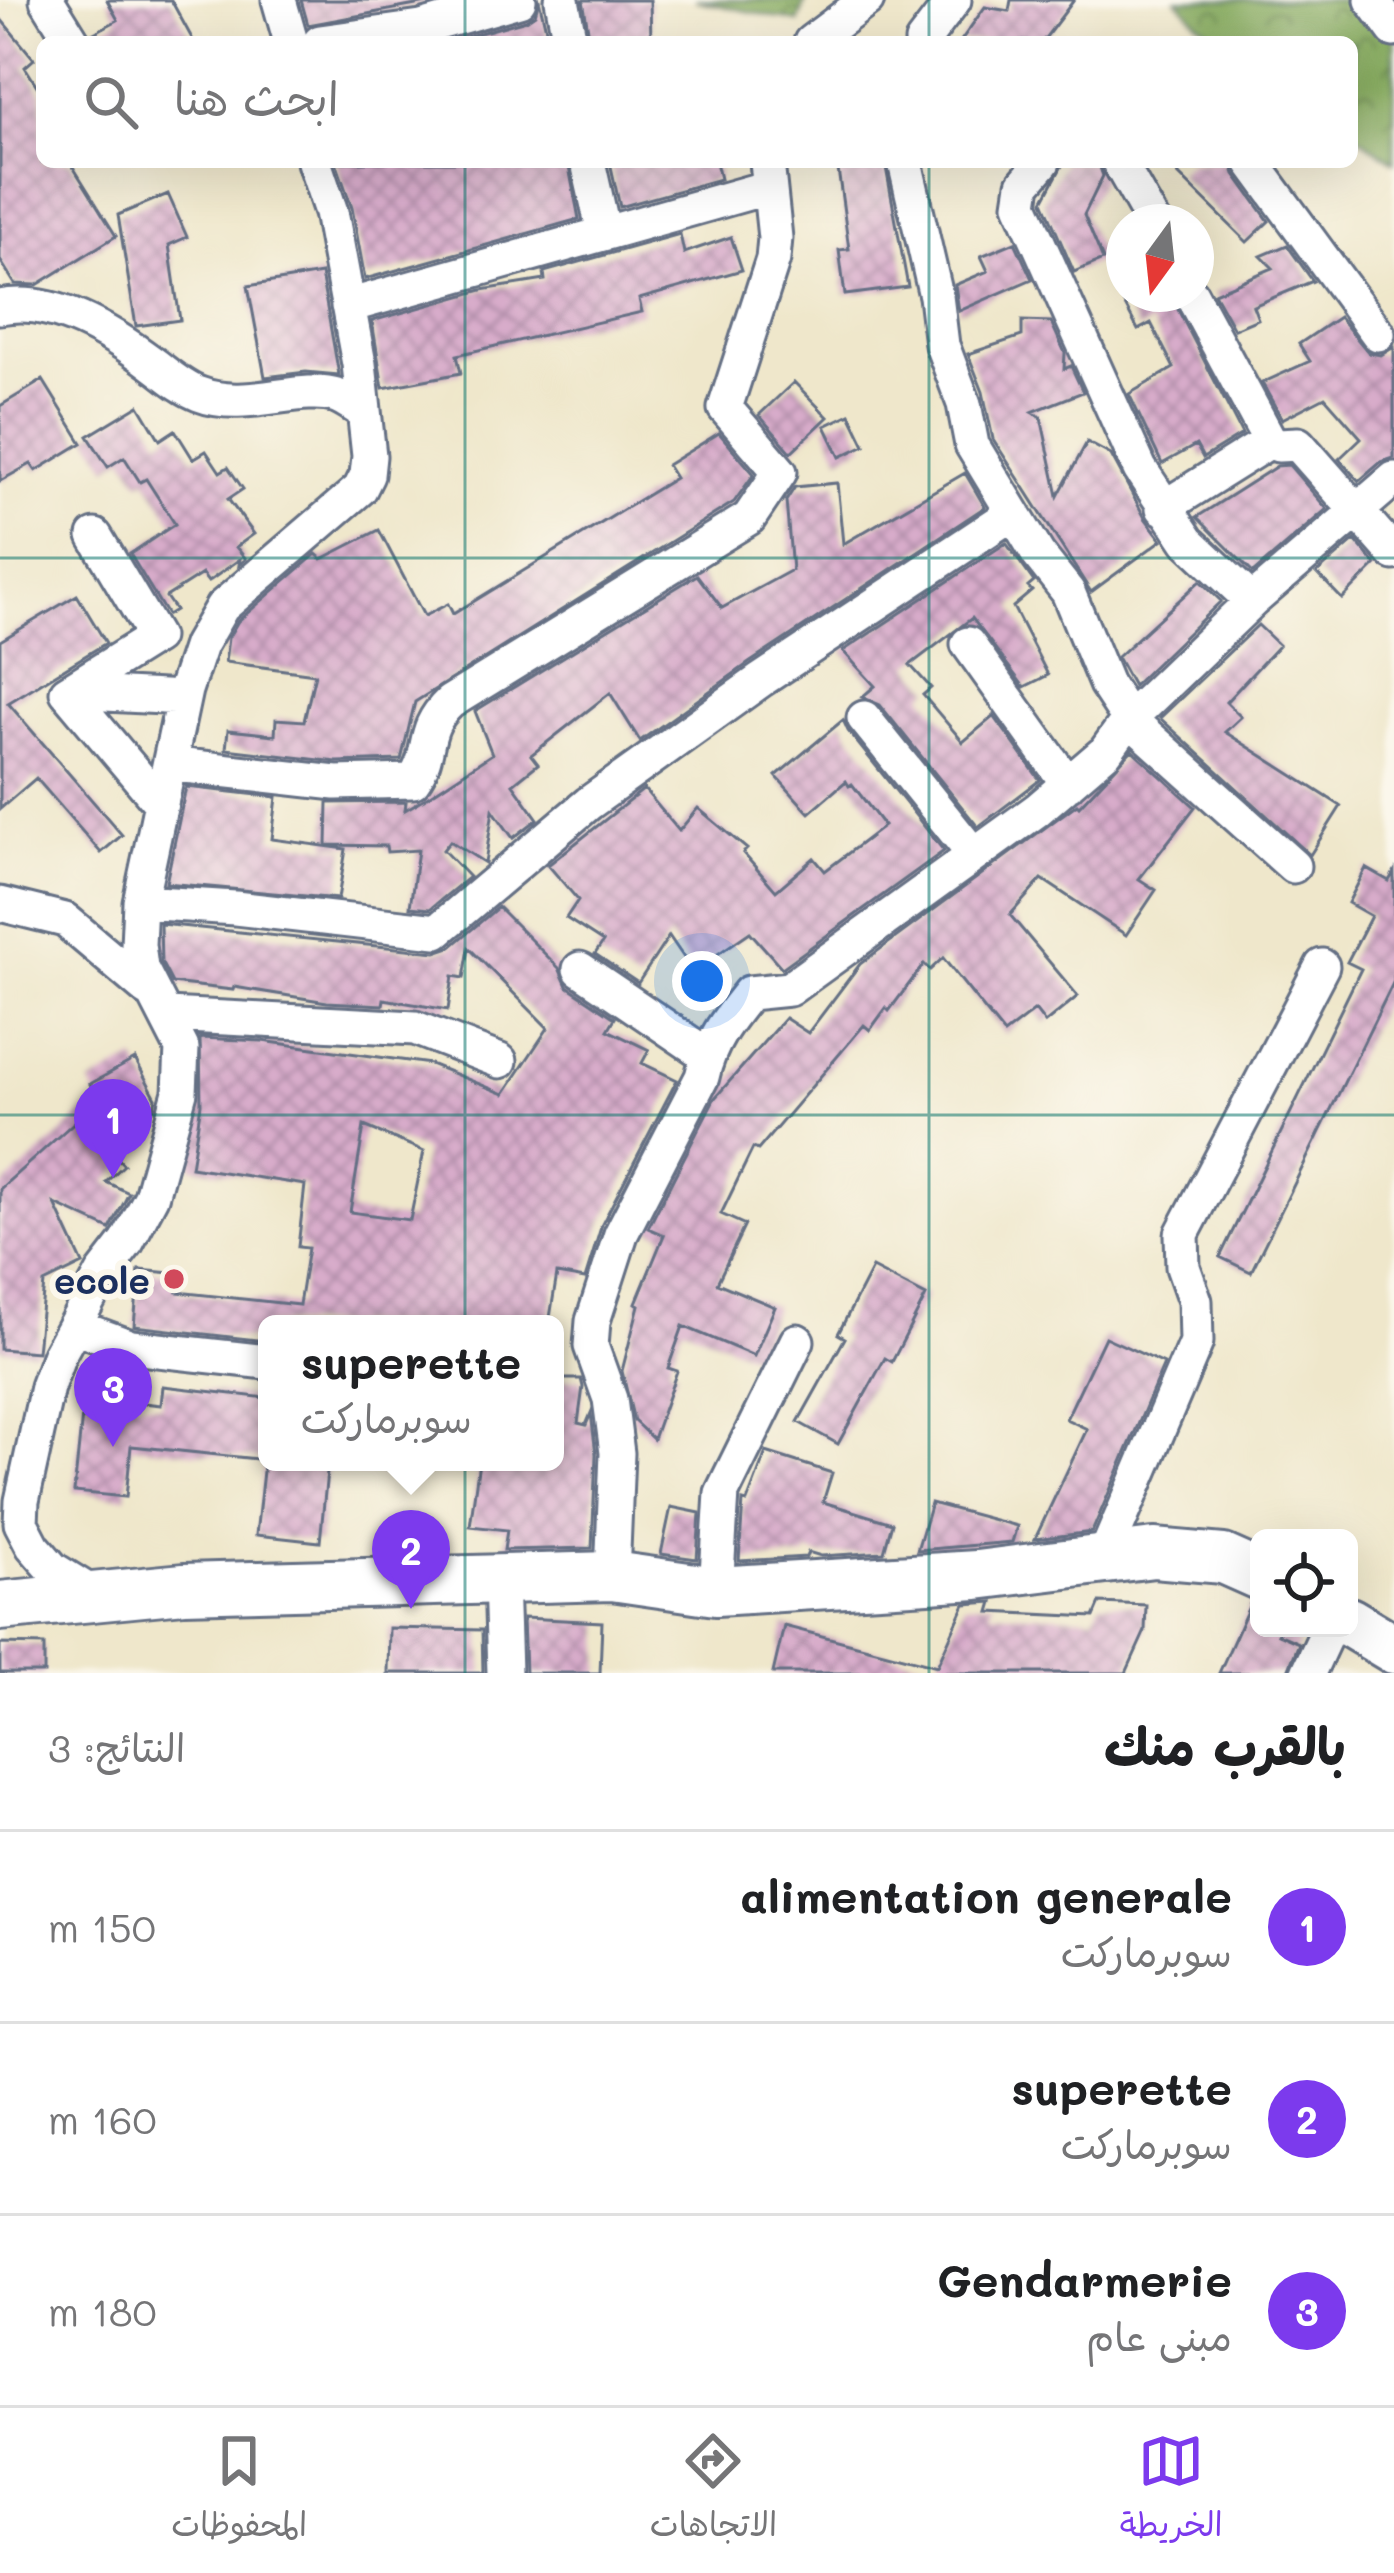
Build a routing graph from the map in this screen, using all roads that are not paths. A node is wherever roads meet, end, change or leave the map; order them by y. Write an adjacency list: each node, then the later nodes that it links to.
1 (47, 0): 9 (street)
2 (280, 0): 10 (street)
3 (519, 0): 11 (street)
4 (562, 0): 12 (street)
5 (867, 0): 13 (street)
6 (954, 0): 14 (street)
7 (1372, 0): 8 (street)
8 (1394, 30)
9 (69, 36)
10 (289, 36)
11 (363, 36)
12 (569, 36)
13 (819, 36)
14 (927, 36)
15 (324, 168): 24 (street)
16 (589, 168): 23 (street)
17 (906, 168): 33 (street)
18 (1038, 168): 31 (street)
19 (1132, 168): 22 (street)
20 (1256, 168): 27 (street)
21 (768, 174): 23 (street); 45 (street)
22 (1146, 204)
23 (604, 233): 24 (street)
24 (348, 306): 28 (street)
25 (0, 307): 28 (street)
26 (1201, 312): 29 (street)
27 (1378, 334)
28 (362, 410): 39 (street)
29 (1270, 441): 31 (street); 32 (street)
30 (1394, 478): 32 (street)
31 (1163, 508): 36 (street)
32 (1354, 512): 35 (street); 36 (street)
33 (1013, 513): 43 (street); 48 (street)
34 (95, 536): 37 (street)
35 (1394, 553)
36 (1252, 601): 43 (street)
37 (154, 637): 39 (street); 40 (street)
38 (968, 644): 44 (street)
39 (194, 659): 41 (street)
40 (67, 692): 41 (street); 45 (street)
41 (183, 698): 45 (street)
42 (864, 718): 46 (street)
43 (1129, 718): 44 (street); 47 (street)
44 (1067, 784): 46 (street)
45 (164, 789): 48 (street)
46 (974, 855): 53 (street)
47 (1293, 866)
48 (140, 902): 52 (street)
49 (0, 904): 52 (street)
50 (1322, 966): 58 (street)
51 (580, 969): 53 (street)
52 (163, 1007): 54 (street); 55 (street)
53 (707, 1054): 60 (street)
54 (500, 1060)
55 (74, 1326): 57 (street); 63 (street)
56 (797, 1341): 62 (street)
57 (258, 1361)
58 (1102, 1560): 59 (street); 62 (street)
59 (1250, 1571)
60 (612, 1576): 61 (street); 62 (street)
61 (501, 1579): 63 (street); 68 (street)
62 (716, 1591)
63 (97, 1596): 64 (street)
64 (0, 1606)
65 (1358, 1627): 67 (street)
66 (1325, 1637): 69 (street)
67 (1394, 1649)
68 (504, 1673)
69 (1308, 1673)

